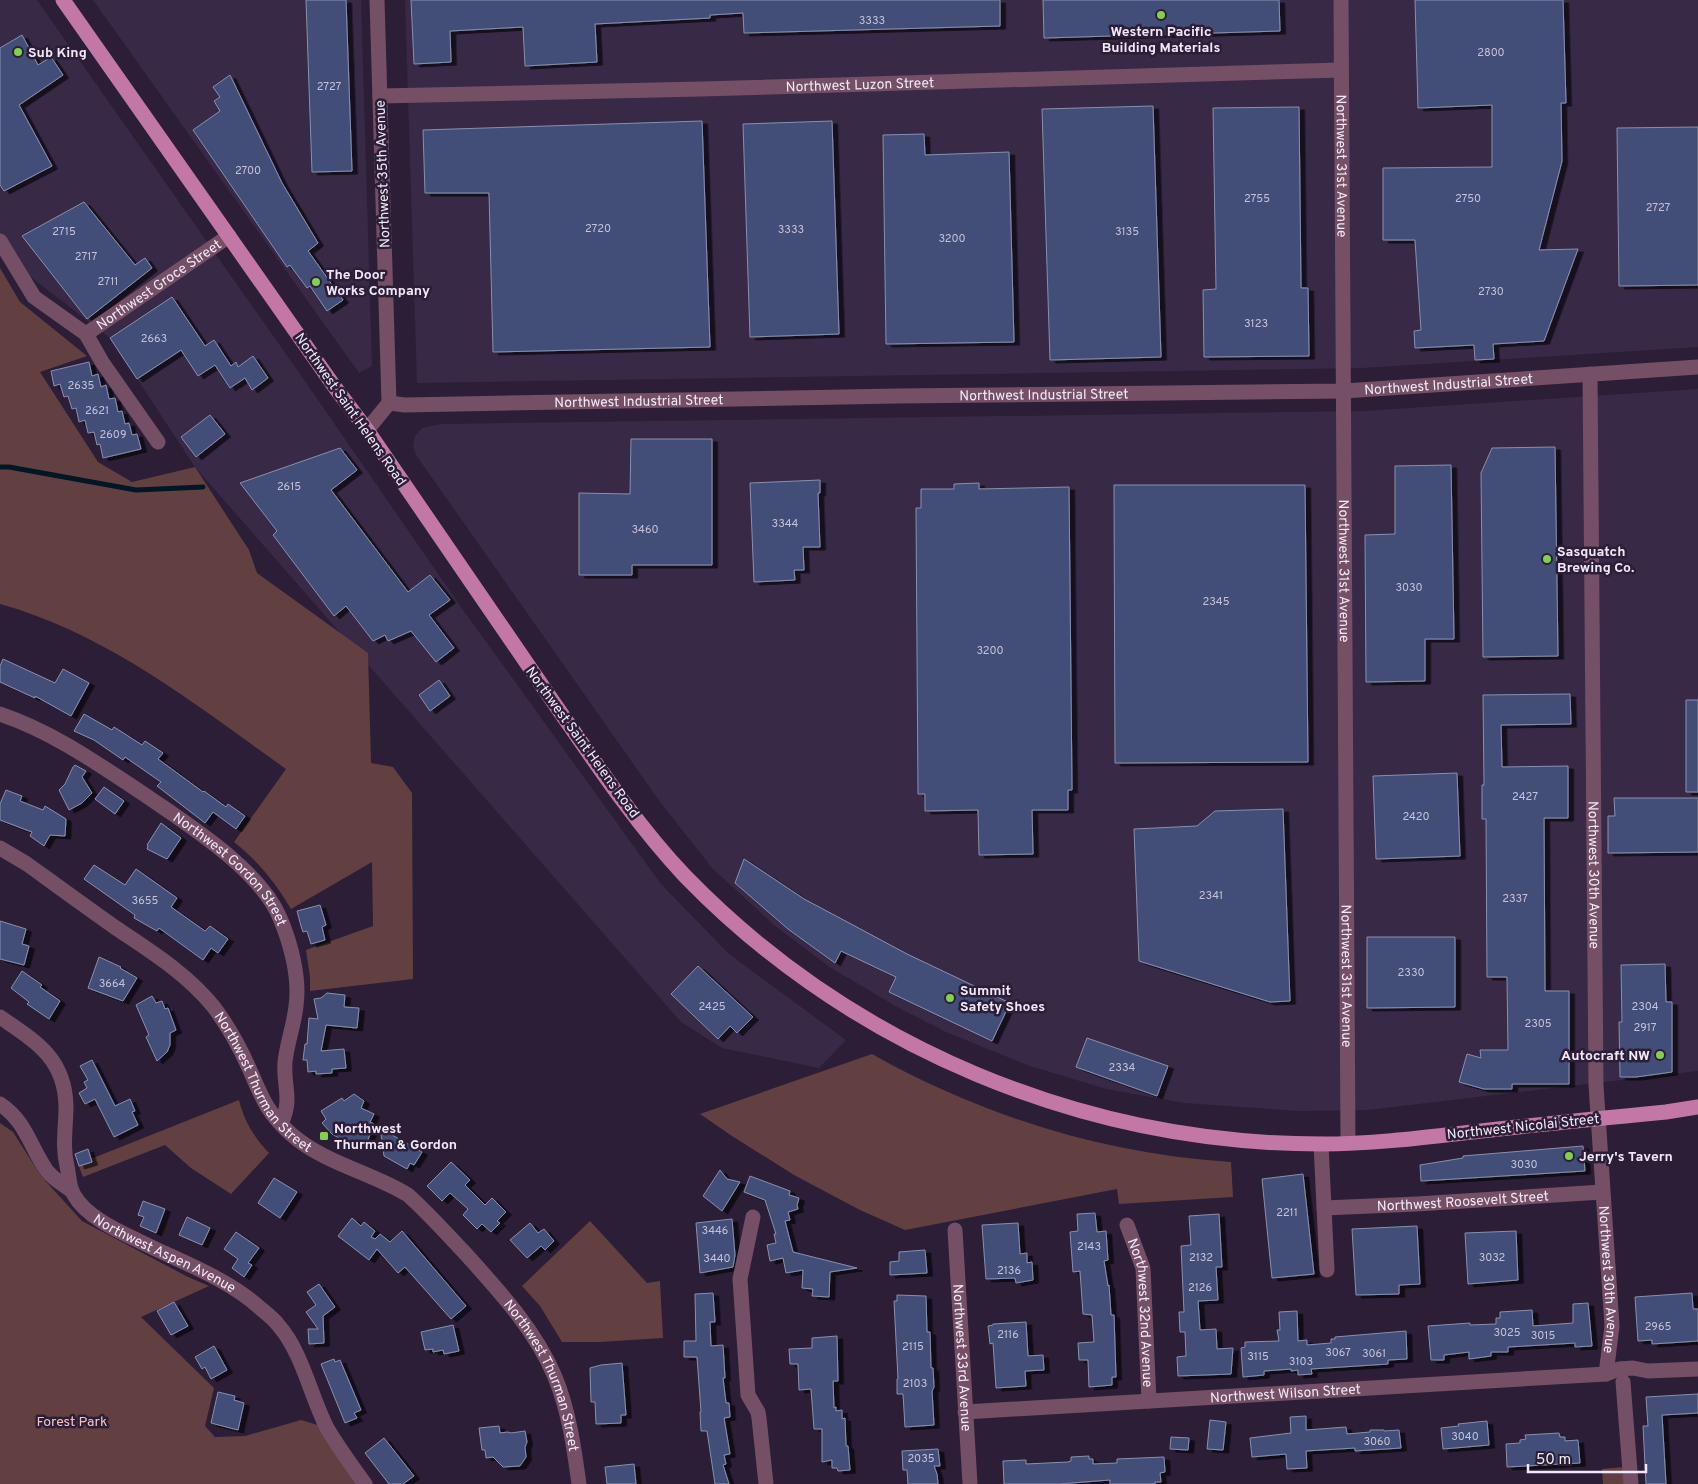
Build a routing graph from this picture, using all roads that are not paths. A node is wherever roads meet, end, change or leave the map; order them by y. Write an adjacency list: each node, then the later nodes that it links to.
1 (63, 0): 6 (main road, Northwest Saint Helens Road)
2 (377, 0): 5 (street, Northwest 35th Avenue)
3 (1341, 0): 4 (street, Northwest 31st Avenue)
4 (1341, 70): 5 (street, Northwest Luzon Street); 11 (street, Northwest 31st Avenue)
5 (380, 96): 12 (street, Northwest 35th Avenue)
6 (229, 236): 8 (street, Northwest Groce Street); 13 (main road, Northwest Saint Helens Road)
7 (0, 240): 8 (street)
8 (86, 334): 14 (street)
9 (1698, 368): 10 (street, Northwest Industrial Street)
10 (1590, 374): 11 (street, Northwest Industrial Street); 20 (street, Northwest 30th Avenue)
11 (1344, 391): 12 (street, Northwest Industrial Street); 22 (street, Northwest 31st Avenue)
12 (389, 403): 13 (street)
13 (367, 430): 23 (main road, Northwest Saint Helens Road)
14 (158, 442)
15 (0, 714): 21 (street, Northwest Gordon Street)
16 (0, 848): 21 (street, Northwest Thurman Street)
17 (0, 1017): 24 (street, Northwest Aspen Avenue)
18 (0, 1104): 24 (street)
19 (1698, 1107): 20 (main road, Northwest Nicolai Street)
20 (1598, 1118): 22 (main road, Northwest Nicolai Street); 25 (street, Northwest 30th Avenue)
21 (281, 1124): 38 (street, Northwest Thurman Street)
22 (1348, 1143): 23 (main road, Northwest Saint Helens Road)
23 (1321, 1144): 26 (street)
24 (72, 1191): 37 (street, Northwest Aspen Avenue)
25 (1602, 1192): 26 (street, Northwest Roosevelt Street); 33 (street, Northwest 30th Avenue)
26 (1324, 1208): 30 (street)
27 (754, 1217): 39 (street)
28 (1127, 1225): 35 (street, Northwest 32nd Avenue)
29 (955, 1230): 36 (street, Northwest 33rd Avenue)
30 (1327, 1270)
31 (1698, 1369): 32 (street, Northwest Wilson Street)
32 (1648, 1372): 33 (street, Northwest Wilson Street); 34 (street, Northwest Wilson Street)
33 (1606, 1374): 34 (street, Northwest Wilson Street); 35 (street, Northwest Wilson Street)
34 (1623, 1382): 41 (street)
35 (1149, 1401): 36 (street, Northwest Wilson Street)
36 (965, 1412): 40 (street, Northwest 33rd Avenue)
37 (365, 1484)
38 (579, 1484)
39 (766, 1484)
40 (970, 1484)
41 (1631, 1484)

